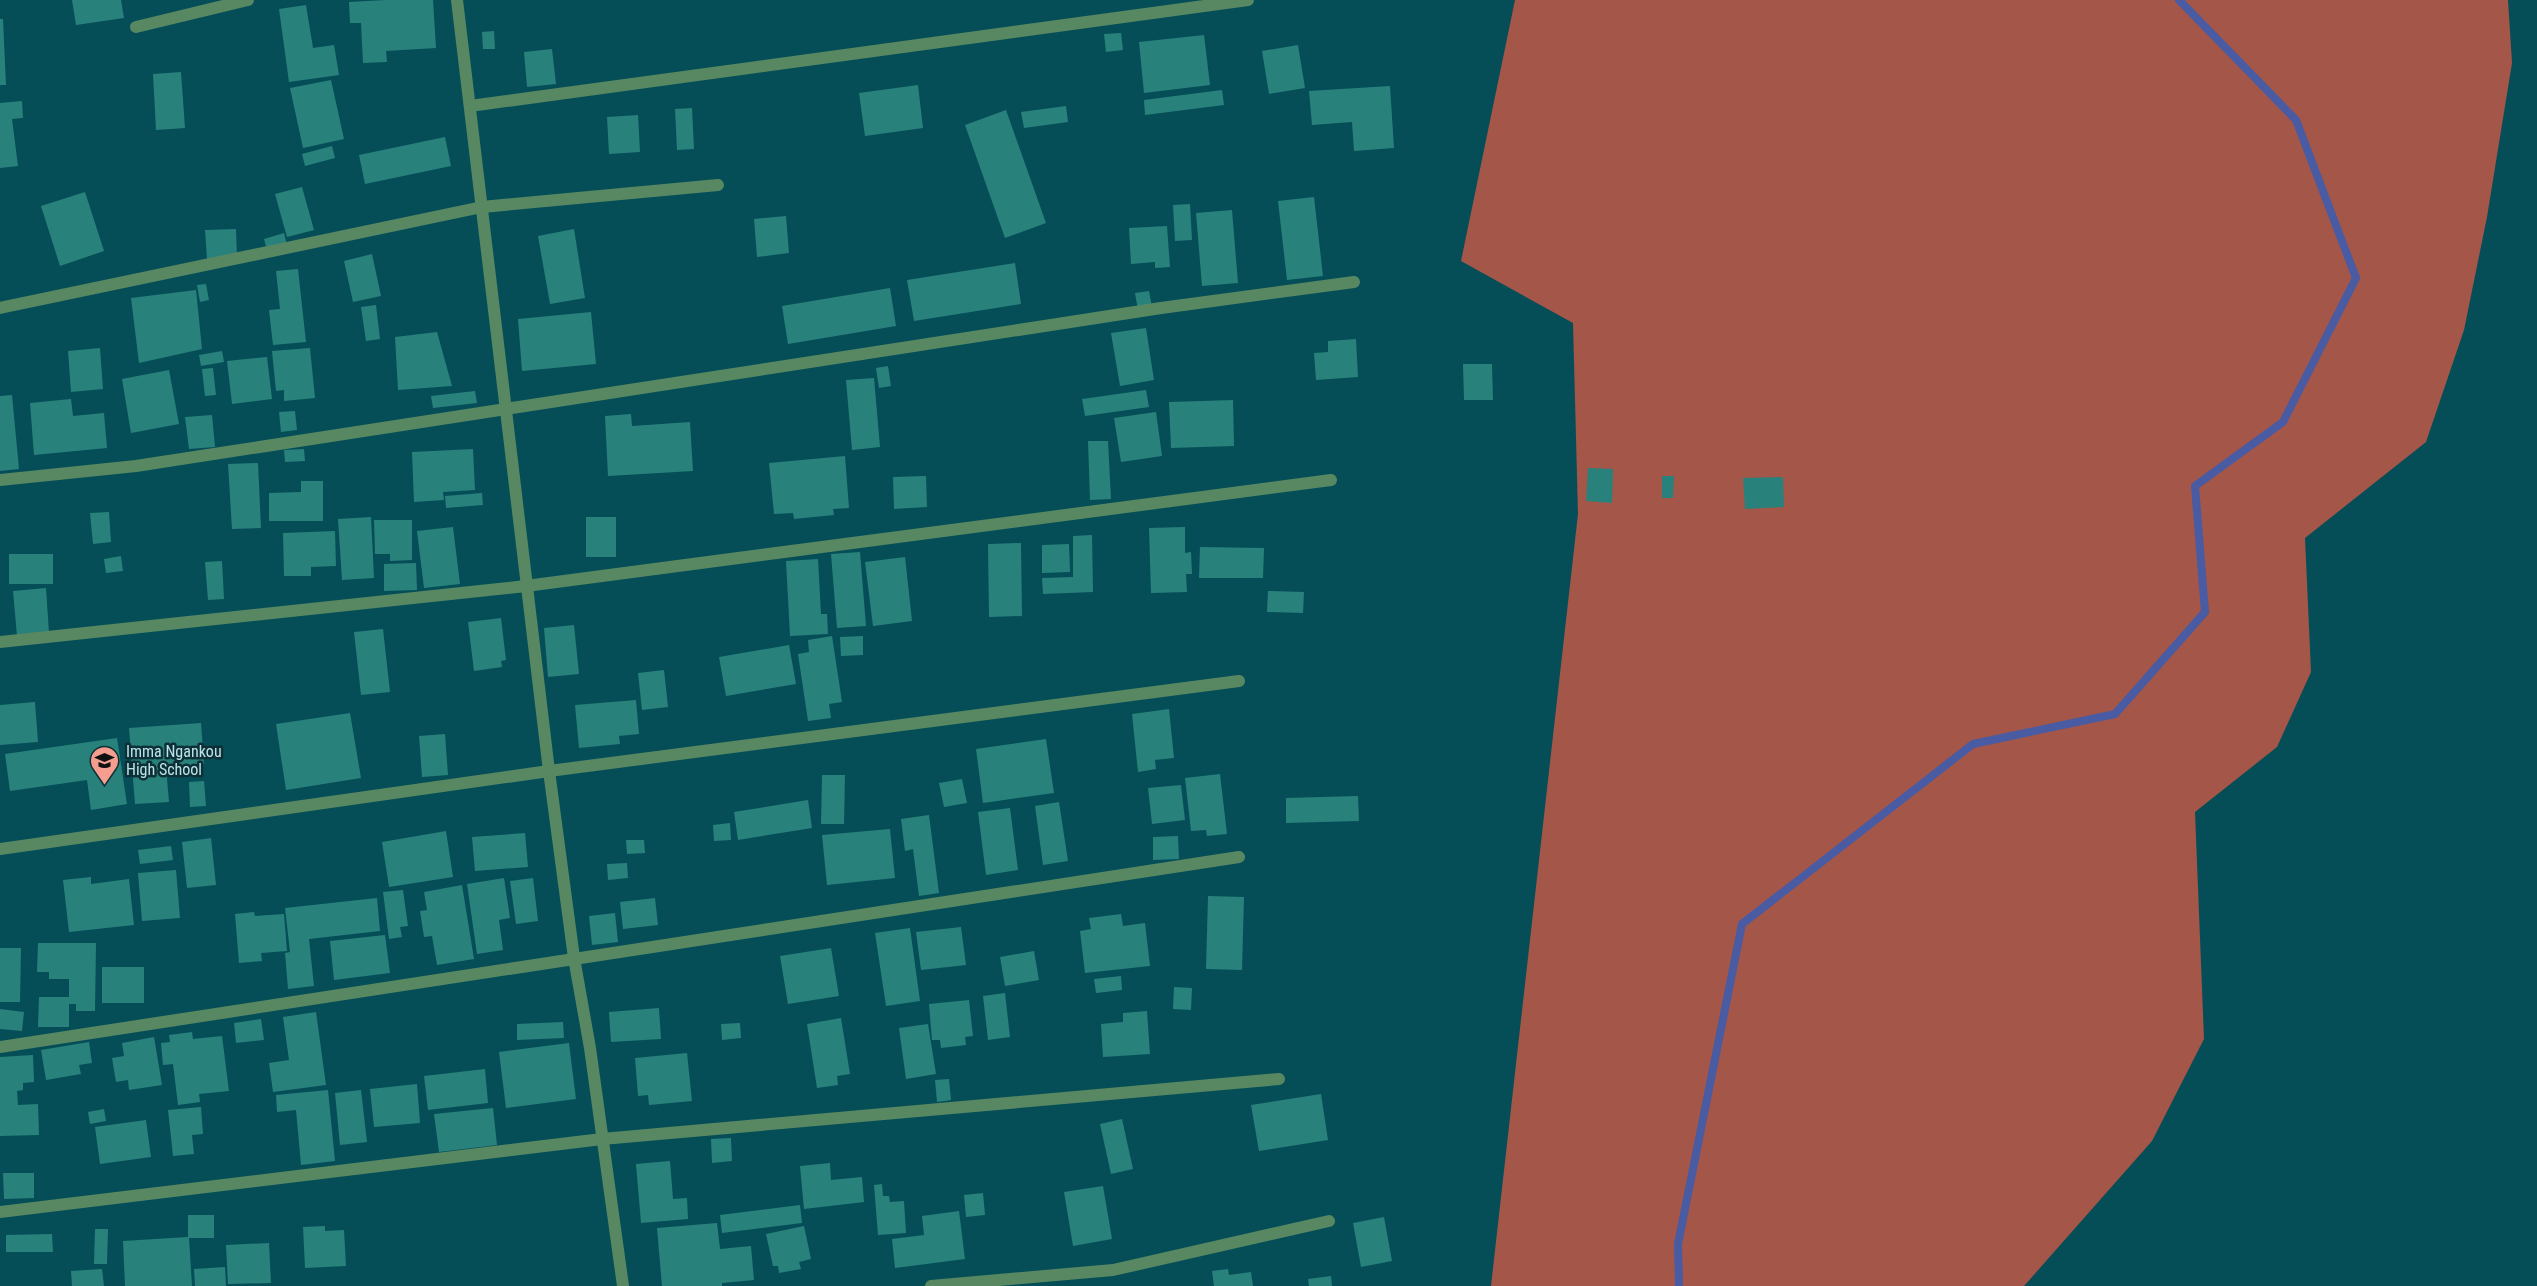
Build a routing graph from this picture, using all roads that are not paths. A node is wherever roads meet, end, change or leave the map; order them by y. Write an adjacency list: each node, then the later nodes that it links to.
1 (248, 0): 4 (street)
2 (457, 0): 5 (street)
3 (1248, 0): 5 (street)
4 (136, 27)
5 (470, 106): 7 (street)
6 (718, 185): 7 (street)
7 (482, 207): 9 (street); 10 (street)
8 (1354, 282): 10 (street)
9 (0, 308)
10 (508, 408): 11 (street); 13 (street)
11 (0, 480)
12 (1331, 480): 13 (street)
13 (526, 586): 14 (street); 16 (street)
14 (0, 642)
15 (1239, 681): 16 (street)
16 (549, 771): 17 (street); 19 (street)
17 (0, 849)
18 (1239, 857): 19 (street)
19 (574, 958): 20 (street); 22 (street)
20 (0, 1047)
21 (1279, 1079): 22 (street)
22 (602, 1138): 23 (street); 25 (street)
23 (0, 1212)
24 (1329, 1221): 26 (street)
25 (624, 1286)
26 (931, 1286)

